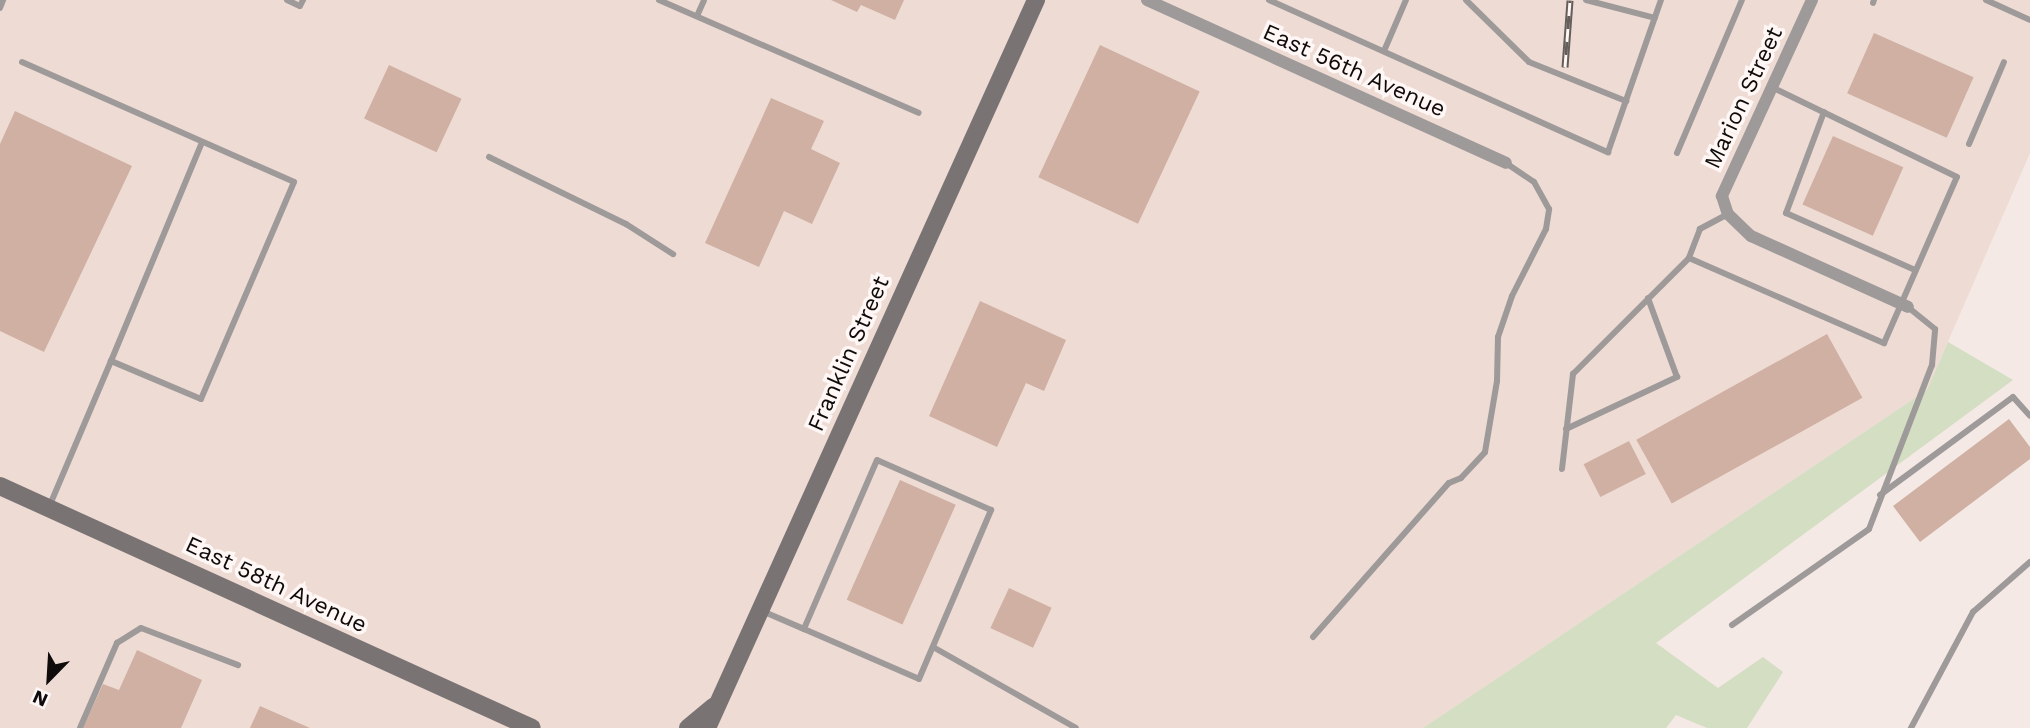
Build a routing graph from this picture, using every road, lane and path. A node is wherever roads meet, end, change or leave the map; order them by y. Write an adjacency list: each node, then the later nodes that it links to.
1 (4, 0): 16 (lane)
2 (287, 0): 3 (lane)
3 (303, 0)
4 (659, 0): 17 (lane)
5 (704, 0): 17 (lane)
6 (1036, 0): 46 (street, Franklin Street)
7 (1147, 0): 31 (street, East 56th Avenue)
8 (1269, 0): 20 (lane)
9 (1406, 0): 20 (lane)
10 (1466, 0): 24 (lane)
11 (1586, 0): 18 (lane)
12 (1661, 0): 18 (lane)
13 (1742, 0): 29 (lane)
14 (1812, 0): 23 (street, Marion Street)
15 (1986, 0): 19 (lane)
16 (0, 8)
17 (697, 16): 26 (lane)
18 (1655, 18): 24 (lane)
19 (2030, 20)
20 (1384, 51): 24 (lane)
21 (22, 62): 27 (lane)
22 (2004, 62): 28 (lane)
23 (1772, 86): 25 (lane); 32 (street, Marion Street)
24 (1626, 101)
25 (1824, 112): 35 (lane); 35 (lane)
26 (919, 113)
27 (202, 142): 38 (lane); 38 (lane)
28 (1969, 144)
29 (1677, 153)
30 (489, 157): 33 (lane)
31 (1506, 163): 49 (lane)
32 (1728, 214): 34 (lane); 37 (street)
33 (673, 254)
34 (1689, 258): 36 (lane); 37 (lane)
35 (1914, 270): 37 (lane)
36 (1648, 298): 40 (lane); 40 (lane)
37 (1904, 305): 43 (lane)
38 (111, 360): 44 (lane)
39 (2030, 416): 43 (lane)
40 (1566, 429): 41 (lane)
41 (1562, 468)
42 (0, 486): 44 (street, East 58th Avenue)
43 (1879, 496): 47 (lane)
44 (49, 508): 54 (street, East 58th Avenue)
45 (2030, 562): 57 (lane)
46 (760, 610): 48 (lane); 52 (street, Franklin Street)
47 (1732, 625)
48 (804, 629): 50 (lane); 50 (lane)
49 (1313, 637)
50 (933, 647): 56 (lane)
51 (238, 665): 53 (lane)
52 (714, 718): 55 (street)
53 (80, 728)
54 (532, 728)
55 (688, 728)
56 (1076, 728)
57 (1911, 728)

